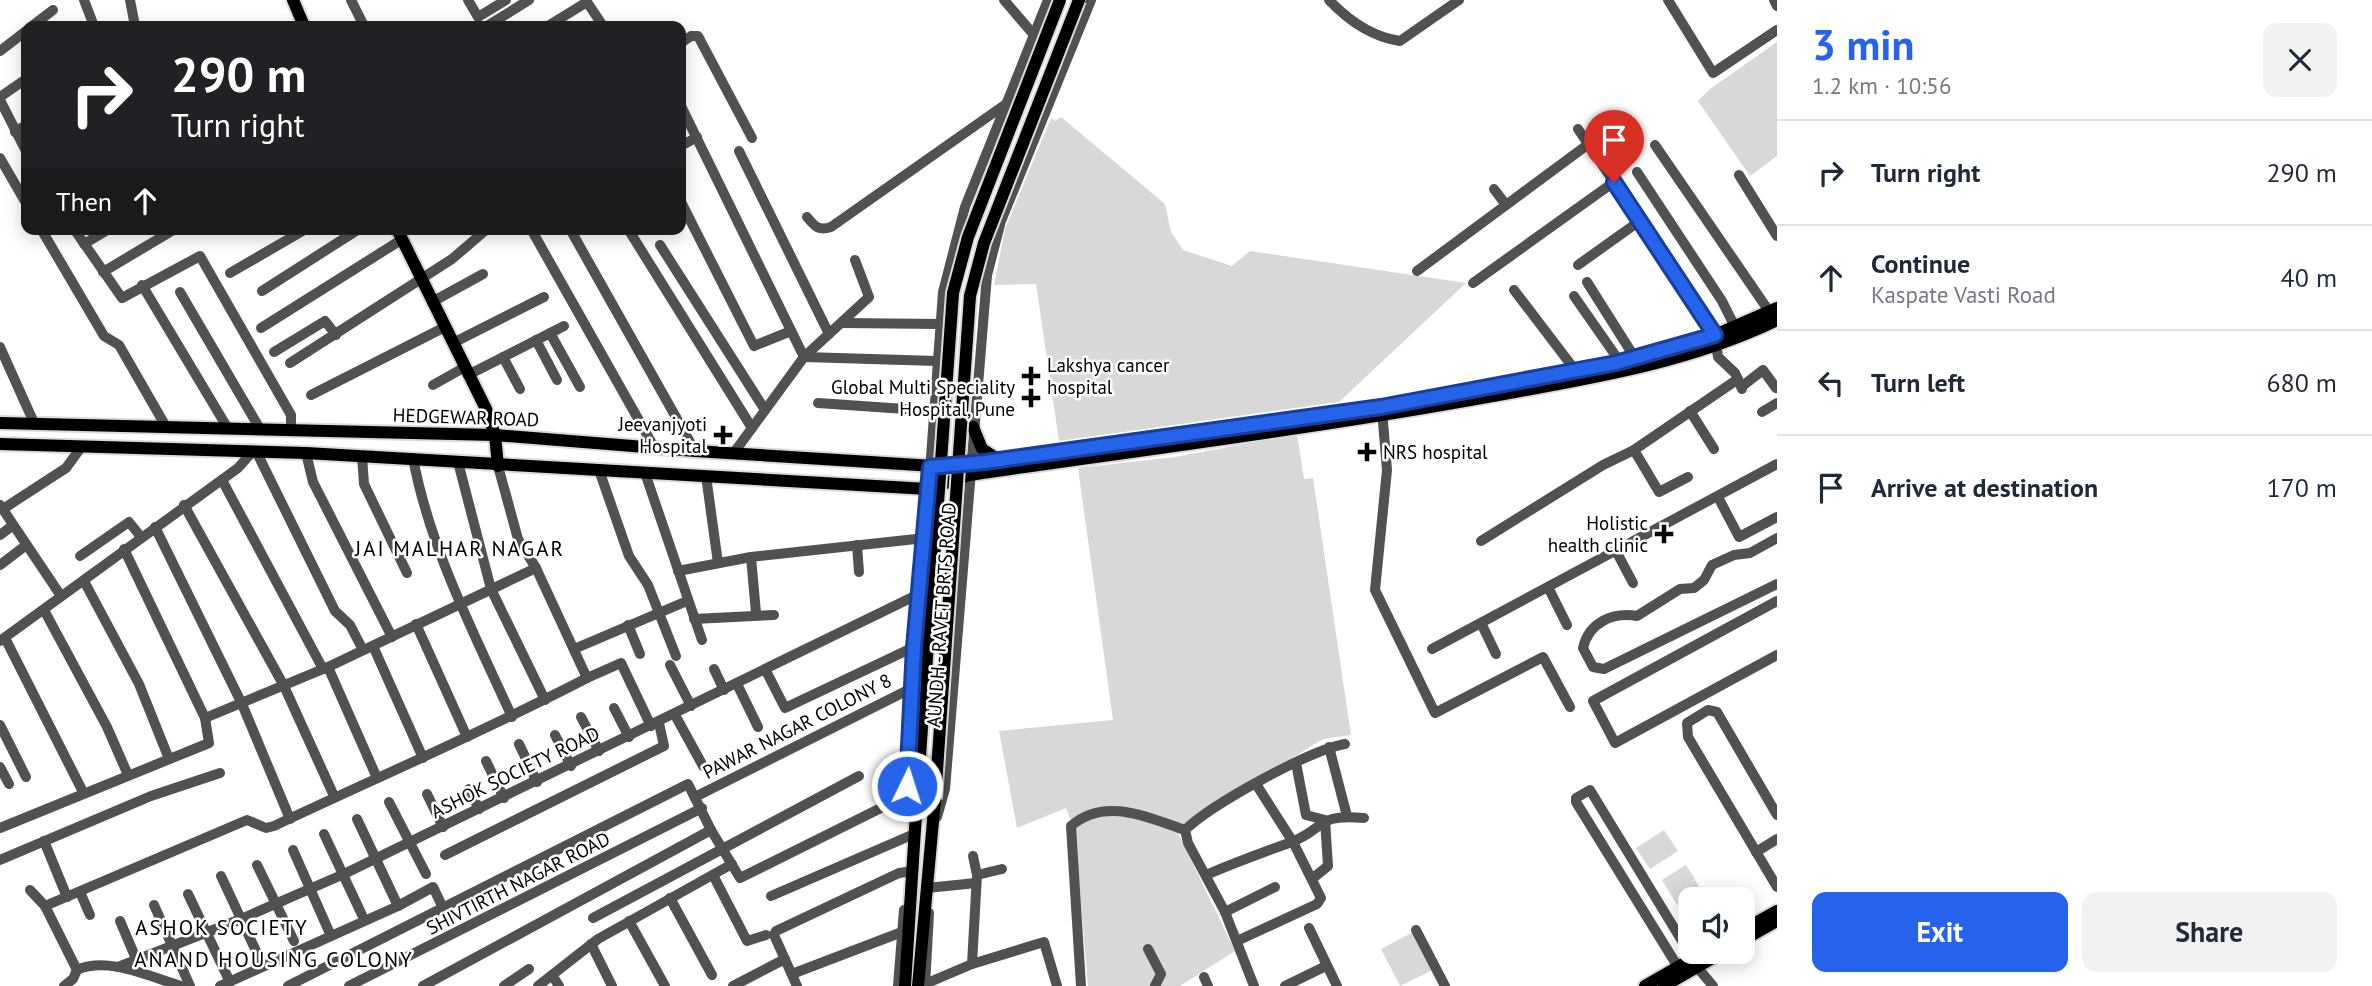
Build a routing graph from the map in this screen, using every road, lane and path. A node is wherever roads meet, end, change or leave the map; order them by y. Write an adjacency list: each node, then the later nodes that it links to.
1 (84, 0): 20 (street)
2 (130, 0): 21 (street)
3 (351, 0): 23 (street)
4 (468, 0): 5 (street)
5 (506, 0)
6 (529, 0): 24 (street)
7 (1004, 0): 29 (street)
8 (1048, 0): 29 (street, AUNDH - RAVET BRTS ROAD)
9 (1060, 0): 257 (main road, bridge)
10 (1079, 0): 273 (main road, bridge)
11 (1091, 0): 130 (street, AUNDH - RAVET BRTS ROAD)
12 (1329, 0): 13 (street)
13 (1459, 0)
14 (1668, 0): 27 (street)
15 (1774, 0): 17 (street)
16 (296, 1): 22 (main road)
17 (1777, 5)
18 (53, 10): 19 (street)
19 (39, 21)
20 (92, 21)
21 (134, 21)
22 (302, 21)
23 (362, 21)
24 (495, 21)
25 (556, 21): 26 (street)
26 (600, 21)
27 (1777, 30)
28 (21, 35): 31 (street)
29 (1034, 35): 34 (street, AUNDH - RAVET BRTS ROAD)
30 (686, 40): 41 (street)
31 (0, 51)
32 (21, 83): 33 (street)
33 (0, 98): 39 (street)
34 (1006, 103): 55 (street); 90 (street, AUNDH - RAVET BRTS ROAD)
35 (686, 116): 40 (street)
36 (1621, 120): 44 (street)
37 (21, 128): 39 (street)
38 (1578, 129): 44 (street)
39 (15, 132): 42 (street)
40 (697, 137): 43 (street); 95 (street)
41 (752, 138)
42 (21, 142)
43 (686, 143)
44 (1588, 143): 50 (street); 53 (street)
45 (1655, 145): 88 (street)
46 (739, 151): 97 (street)
47 (0, 158): 52 (street)
48 (1637, 172): 93 (street)
49 (1739, 175): 69 (street)
50 (1614, 182): 56 (street); 80 (street)
51 (1494, 189): 53 (street)
52 (21, 194)
53 (1506, 205): 74 (street)
54 (686, 212): 95 (street)
55 (807, 217)
56 (1641, 220): 73 (street); 100 (street)
57 (45, 235): 128 (street)
58 (78, 235): 70 (street)
59 (99, 235): 70 (street)
60 (165, 235): 75 (street)
61 (296, 235): 76 (street)
62 (350, 235): 83 (street)
63 (398, 235): 94 (street)
64 (399, 235): 78 (main road)
65 (480, 235): 78 (street)
66 (534, 235): 137 (street)
67 (573, 235): 142 (street)
68 (632, 235): 131 (street)
69 (1777, 236)
70 (84, 244): 75 (street)
71 (660, 245): 121 (street)
72 (855, 260): 89 (street)
73 (1578, 265)
74 (1416, 271)
75 (103, 272): 81 (street)
76 (230, 274)
77 (483, 274): 87 (street)
78 (421, 279): 87 (main road); 98 (street)
79 (1587, 282): 106 (street)
80 (1473, 283)
81 (142, 285): 129 (street); 133 (street)
82 (1514, 290): 110 (street)
83 (261, 291)
84 (180, 292): 132 (street)
85 (1574, 296): 108 (street)
86 (544, 297): 101 (street)
87 (432, 302): 92 (main road)
88 (1775, 317): 93 (main road); 100 (main road)
89 (842, 323): 90 (street); 97 (street)
90 (940, 324): 107 (street, AUNDH - RAVET BRTS ROAD)
91 (564, 326): 96 (street)
92 (445, 327): 101 (main road); 118 (street)
93 (1735, 327): 100 (main road)
94 (261, 328)
95 (791, 331): 105 (street)
96 (550, 333): 99 (street); 115 (street)
97 (829, 334): 105 (street)
98 (336, 335): 103 (street); 109 (street)
99 (536, 340): 104 (street); 112 (street)
100 (1716, 340): 106 (main road); 113 (street); 123 (main road)
101 (453, 343): 111 (main road)
102 (0, 347): 127 (street)
103 (274, 352)
104 (503, 357): 111 (street); 117 (street)
105 (804, 357): 107 (street); 121 (street)
106 (1635, 358): 108 (main road)
107 (937, 361): 122 (street, AUNDH - RAVET BRTS ROAD)
108 (1620, 362): 110 (main road)
109 (290, 363)
110 (1575, 370): 123 (main road)
111 (466, 371): 114 (street); 134 (main road)
112 (557, 380)
113 (1742, 384): 116 (street); 124 (street)
114 (433, 385)
115 (580, 387)
116 (1776, 388)
117 (520, 389)
118 (311, 395)
119 (818, 403): 122 (street)
120 (1777, 403): 125 (street)
121 (765, 410): 131 (street)
122 (934, 411): 151 (street, AUNDH - RAVET BRTS ROAD)
123 (1382, 411): 139 (main road); 222 (street)
124 (1690, 411): 138 (street); 140 (street)
125 (1762, 412)
126 (0, 424): 127 (main road, HEDGEWAR ROAD)
127 (35, 425): 128 (main road, HEDGEWAR ROAD)
128 (165, 425): 129 (main road, HEDGEWAR ROAD)
129 (228, 427): 132 (main road, HEDGEWAR ROAD)
130 (973, 427): 147 (main road); 152 (street, AUNDH - RAVET BRTS ROAD)
131 (752, 428): 144 (street)
132 (260, 429): 133 (main road, HEDGEWAR ROAD)
133 (291, 431): 134 (main road, HEDGEWAR ROAD)
134 (495, 435): 137 (main road, HEDGEWAR ROAD); 150 (main road)
135 (0, 444): 136 (main road)
136 (82, 446): 141 (main road); 161 (street)
137 (654, 447): 142 (main road, HEDGEWAR ROAD)
138 (1714, 449)
139 (1104, 450): 147 (main road); 152 (main road)
140 (1634, 450): 156 (street); 169 (street)
141 (255, 451): 143 (main road); 157 (street); 205 (street)
142 (695, 452): 144 (main road, HEDGEWAR ROAD)
143 (306, 453): 145 (main road); 201 (street)
144 (733, 454): 151 (main road, HEDGEWAR ROAD)
145 (362, 456): 146 (main road); 181 (street)
146 (413, 458): 148 (main road); 191 (street)
147 (999, 460): 152 (main road)
148 (458, 462): 150 (main road); 186 (street)
149 (1777, 464): 159 (street)
150 (498, 466): 153 (main road); 178 (street)
151 (930, 467): 152 (main road, HEDGEWAR ROAD); 158 (street, AUNDH - RAVET BRTS ROAD)
152 (969, 469): 158 (main road); 273 (street, AUNDH - RAVET BRTS ROAD)
153 (599, 470): 154 (main road); 193 (street)
154 (645, 473): 155 (main road); 179 (street)
155 (706, 476): 158 (main road); 176 (street)
156 (1688, 477)
157 (222, 480): 160 (street); 211 (street)
158 (928, 489): 167 (street, AUNDH - RAVET BRTS ROAD)
159 (1718, 497): 162 (street); 173 (street)
160 (184, 505): 164 (street); 216 (street)
161 (1, 507): 163 (street)
162 (1777, 517)
163 (12, 526): 165 (street); 171 (street)
164 (155, 527): 166 (street); 220 (street)
165 (0, 535)
166 (141, 537): 172 (street); 174 (street)
167 (925, 538): 170 (street); 187 (street, AUNDH - RAVET BRTS ROAD)
168 (1777, 538): 184 (street)
169 (1481, 541)
170 (857, 545): 175 (street); 180 (street)
171 (25, 546): 177 (street); 188 (street)
172 (124, 549): 182 (street); 226 (street)
173 (1616, 551): 183 (street); 185 (street)
174 (80, 556)
175 (751, 557): 176 (street); 194 (street)
176 (718, 563): 179 (street)
177 (0, 565)
178 (536, 568): 186 (street); 206 (street)
179 (678, 571): 189 (street)
180 (859, 572)
181 (407, 573)
182 (84, 581): 188 (street); 239 (street)
183 (1633, 583)
184 (1777, 584)
185 (1548, 587): 197 (street); 200 (street)
186 (491, 589): 191 (street); 219 (street)
187 (921, 593): 204 (street, AUNDH - RAVET BRTS ROAD); 213 (street, ASHOK SOCIETY ROAD)
188 (61, 596): 192 (street)
189 (687, 601): 193 (street); 196 (street)
190 (1777, 601): 210 (street)
191 (460, 603): 198 (street); 225 (street)
192 (44, 610): 202 (street); 246 (street)
193 (658, 612): 199 (street); 221 (street)
194 (756, 613): 195 (street); 196 (street)
195 (775, 615)
196 (694, 619): 203 (street)
197 (1481, 623): 207 (street); 209 (street)
198 (416, 624): 201 (street); 232 (street)
199 (628, 625): 206 (street); 208 (street)
200 (1567, 625)
201 (392, 637): 205 (street)
202 (3, 639): 254 (street)
203 (702, 640)
204 (914, 647): 213 (street); 217 (street, AUNDH - RAVET BRTS ROAD)
205 (368, 648): 211 (street); 238 (street)
206 (575, 649): 214 (street)
207 (1432, 649)
208 (640, 654)
209 (1496, 654)
210 (1777, 656)
211 (325, 668): 216 (street); 249 (street)
212 (714, 668): 218 (street)
213 (765, 669): 215 (street, ASHOK SOCIETY ROAD)
214 (587, 678): 219 (street); 228 (street)
215 (737, 684): 218 (street, ASHOK SOCIETY ROAD); 230 (street)
216 (284, 685): 220 (street); 256 (street)
217 (914, 687): 257 (street, AUNDH - RAVET BRTS ROAD); 258 (street, PAWAR NAGAR COLONY 8)
218 (724, 690): 221 (street, ASHOK SOCIETY ROAD)
219 (545, 700): 225 (street)
220 (242, 704): 226 (street); 266 (street)
221 (691, 706): 224 (street, ASHOK SOCIETY ROAD)
222 (1570, 707)
223 (614, 708): 233 (street)
224 (675, 715): 228 (street, ASHOK SOCIETY ROAD); 244 (street)
225 (512, 717): 232 (street)
226 (205, 718): 239 (street)
227 (581, 718): 237 (street)
228 (655, 724): 233 (street, ASHOK SOCIETY ROAD); 283 (street)
229 (0, 725): 248 (street)
230 (758, 727)
231 (555, 735): 243 (street)
232 (467, 737): 238 (street)
233 (629, 737): 237 (street, ASHOK SOCIETY ROAD)
234 (519, 744): 250 (street)
235 (1345, 744): 236 (street)
236 (1329, 747): 241 (street); 264 (street)
237 (599, 751): 243 (street, ASHOK SOCIETY ROAD)
238 (423, 758): 249 (street)
239 (169, 759): 246 (street)
240 (486, 761): 259 (street)
241 (1296, 763): 251 (street); 268 (street)
242 (0, 766): 252 (street)
243 (571, 766): 250 (street, ASHOK SOCIETY ROAD)
244 (703, 766)
245 (220, 773): 277 (street)
246 (128, 775): 254 (street)
247 (859, 776): 280 (street)
248 (26, 777)
249 (377, 778): 256 (street)
250 (537, 782): 259 (street, ASHOK SOCIETY ROAD)
251 (1256, 783): 272 (street); 278 (street)
252 (9, 784)
253 (469, 789): 262 (street)
254 (83, 792): 270 (street)
255 (427, 793): 269 (street)
256 (334, 796): 266 (street)
257 (913, 796): 274 (main road); 287 (street)
258 (695, 797): 261 (street); 313 (street)
259 (504, 798): 262 (street, ASHOK SOCIETY ROAD)
260 (389, 802): 279 (street)
261 (702, 808): 271 (street); 360 (street, SHIVTIRTH NAGAR ROAD)
262 (479, 809): 269 (street, ASHOK SOCIETY ROAD)
263 (1777, 815): 282 (street)
264 (1347, 816): 265 (street); 268 (street)
265 (1364, 818)
266 (290, 819): 303 (street)
267 (357, 819): 285 (street)
268 (1325, 820): 278 (street); 296 (street)
269 (443, 827): 279 (street, ASHOK SOCIETY ROAD)
270 (0, 828)
271 (711, 830): 280 (street); 353 (street)
272 (1185, 830): 294 (street); 372 (street)
273 (933, 831): 304 (main road)
274 (915, 832): 290 (main road); 306 (street)
275 (324, 834): 291 (street)
276 (1777, 839): 282 (street)
277 (44, 841): 286 (street); 307 (street)
278 (1293, 842): 294 (street); 296 (street)
279 (410, 843): 285 (street, ASHOK SOCIETY ROAD); 292 (street)
280 (722, 848): 287 (street); 318 (street)
281 (293, 850): 302 (street)
282 (1756, 852): 299 (street)
283 (445, 855)
284 (973, 856): 297 (street)
285 (377, 858): 291 (street, ASHOK SOCIETY ROAD); 312 (street)
286 (0, 860)
287 (732, 864): 293 (street)
288 (257, 865): 309 (street)
289 (1002, 869): 297 (street)
290 (914, 871): 300 (main road); 331 (street)
291 (344, 874): 302 (street, ASHOK SOCIETY ROAD); 317 (street)
292 (426, 874)
293 (713, 875): 308 (street); 331 (street)
294 (1206, 875): 315 (street)
295 (221, 876): 319 (street)
296 (1313, 878): 334 (street)
297 (976, 879): 304 (street); 341 (street)
298 (1275, 887): 315 (street)
299 (1777, 887)
300 (912, 888): 328 (street); 370 (main road)
301 (30, 890): 311 (street)
302 (309, 890): 309 (street, ASHOK SOCIETY ROAD); 333 (street)
303 (80, 892): 307 (street); 316 (street)
304 (926, 892): 355 (main road)
305 (188, 894): 330 (street)
306 (771, 896)
307 (67, 897): 311 (street)
308 (670, 898): 321 (street); 352 (street)
309 (275, 904): 319 (street, ASHOK SOCIETY ROAD); 335 (street)
310 (154, 905): 337 (street)
311 (46, 906): 347 (street)
312 (398, 906): 313 (street); 333 (street)
313 (443, 908): 359 (street)
314 (1777, 911): 324 (main road)
315 (1225, 912): 334 (street)
316 (90, 915)
317 (362, 915)
318 (593, 918)
319 (241, 919): 330 (street, ASHOK SOCIETY ROAD); 343 (street)
320 (120, 921): 340 (street)
321 (629, 921): 336 (street); 366 (street)
322 (1777, 921): 332 (main road)
323 (1672, 923): 327 (street); 329 (street); 329 (street)
324 (1755, 923)
325 (1308, 928): 344 (street)
326 (1416, 930): 377 (street)
327 (1678, 931)
328 (902, 932): 348 (street); 369 (street)
329 (1657, 932): 349 (street)
330 (206, 933): 337 (street, ASHOK SOCIETY ROAD); 354 (street)
331 (771, 933): 339 (street)
332 (1755, 933)
333 (331, 936): 343 (street)
334 (1237, 941): 374 (street)
335 (294, 942)
336 (591, 944): 351 (street); 365 (street)
337 (173, 947): 340 (street, ASHOK SOCIETY ROAD); 358 (street)
338 (1148, 949): 373 (street)
339 (785, 959): 348 (street); 367 (street)
340 (140, 960): 345 (street, ASHOK SOCIETY ROAD); 350 (street)
341 (972, 964): 355 (street); 371 (street)
342 (1701, 964): 380 (street)
343 (263, 966): 354 (street)
344 (1326, 966): 375 (street); 376 (street)
345 (118, 967): 347 (street); 350 (street)
346 (529, 969): 362 (street)
347 (77, 970): 356 (street)
348 (792, 974): 368 (street)
349 (1679, 974): 378 (main road); 379 (main road)
350 (143, 975): 357 (street)
351 (552, 975): 363 (street); 364 (street)
352 (712, 975)
353 (442, 982): 361 (street)
354 (225, 984)
355 (923, 985)
356 (64, 986)
357 (181, 986)
358 (190, 986)
359 (288, 986)
360 (349, 986)
361 (423, 986)
362 (504, 986)
363 (538, 986)
364 (559, 986)
365 (612, 986)
366 (665, 986)
367 (733, 986)
368 (797, 986)
369 (898, 986)
370 (905, 986)
371 (1057, 986)
372 (1081, 986)
373 (1155, 986)
374 (1254, 986)
375 (1285, 986)
376 (1337, 986)
377 (1445, 986)
378 (1645, 986)
379 (1664, 986)
380 (1713, 986)

